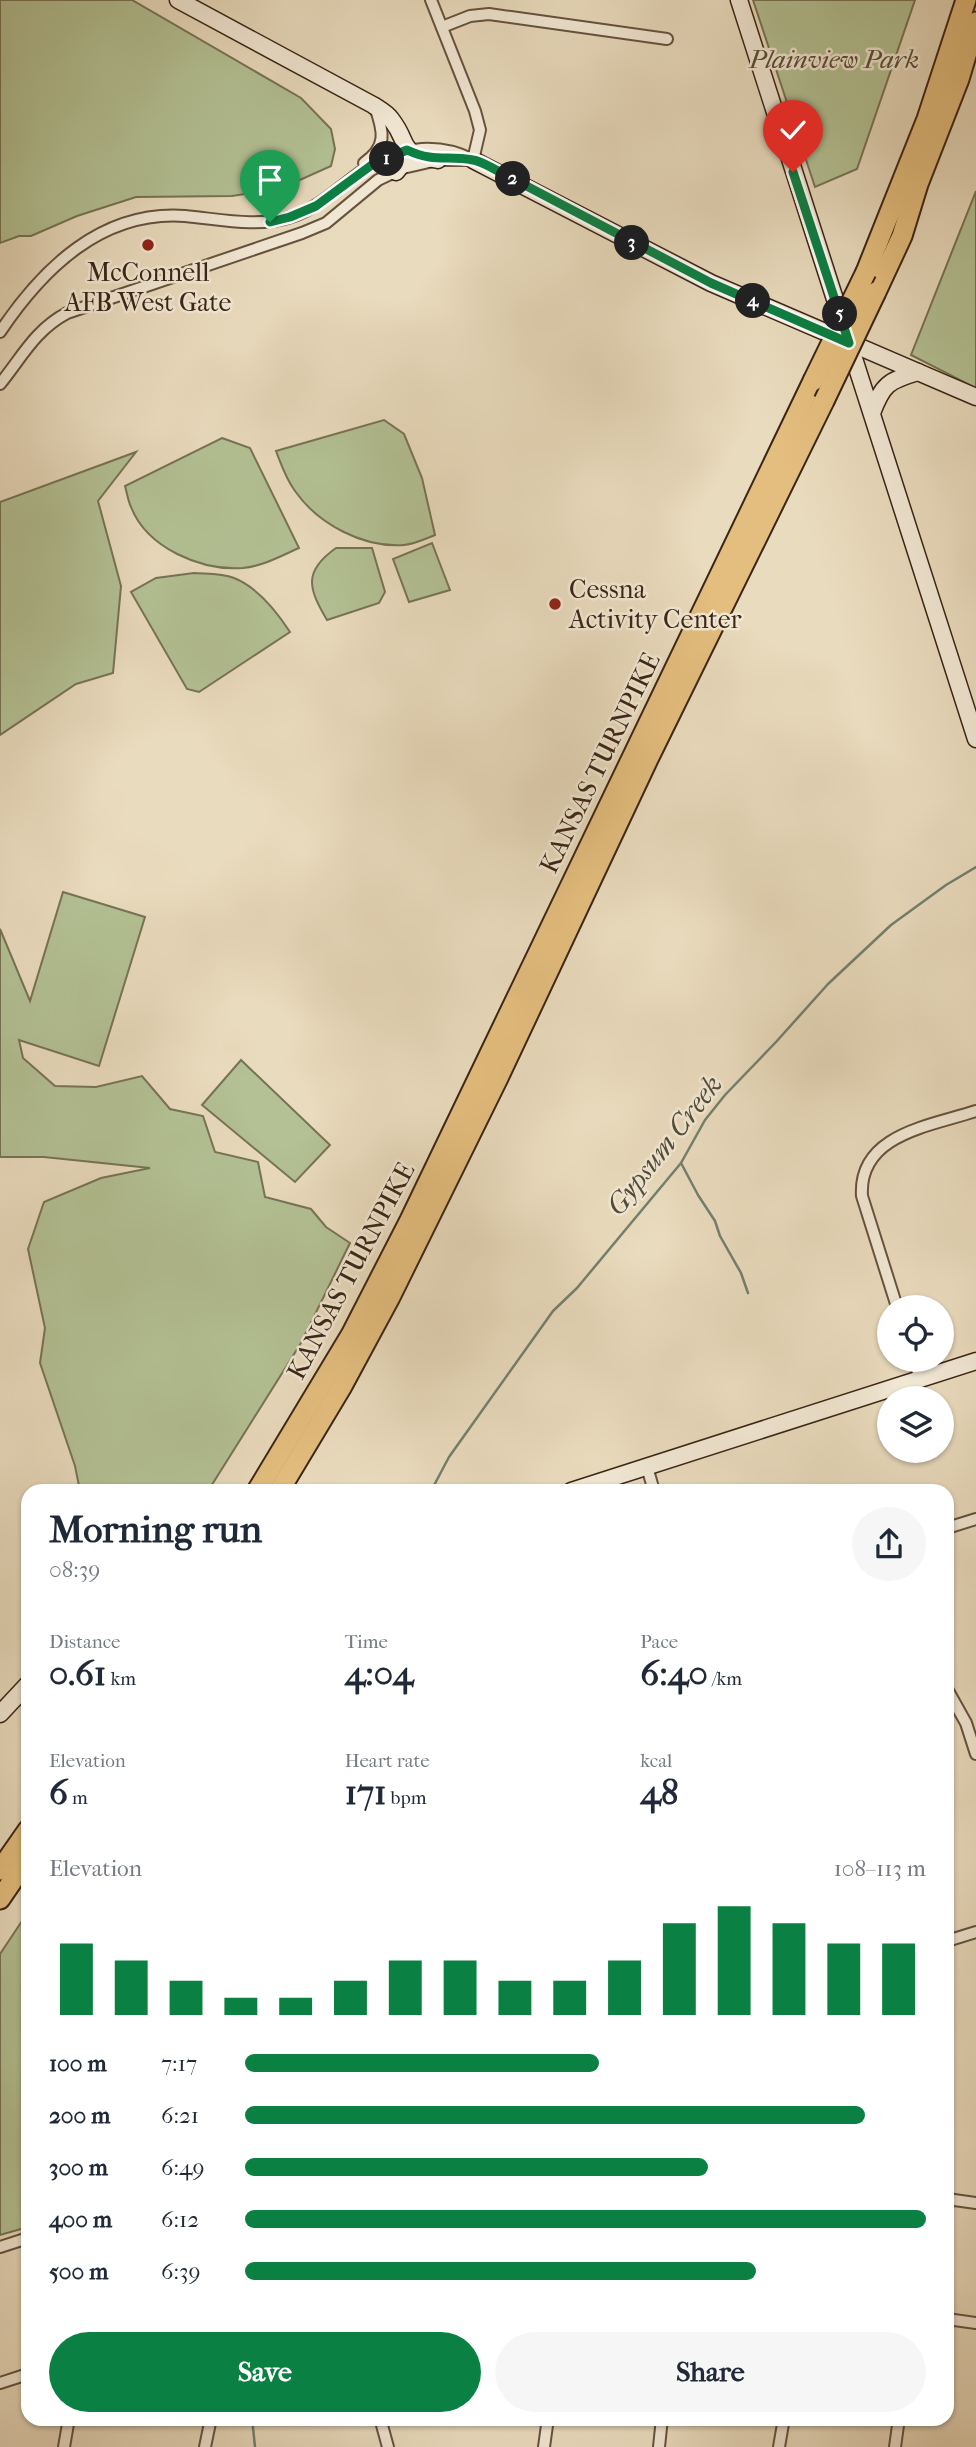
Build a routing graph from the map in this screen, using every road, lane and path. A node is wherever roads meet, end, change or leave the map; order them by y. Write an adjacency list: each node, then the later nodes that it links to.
1 (178, 0): 8 (main road)
2 (430, 0): 6 (street)
3 (739, 0): 15 (main road)
4 (966, 0): 27 (highway, KANSAS TURNPIKE, bridge)
5 (976, 22): 28 (highway, KANSAS TURNPIKE, bridge)
6 (442, 27): 7 (street); 11 (street)
7 (667, 38)
8 (373, 105): 9 (main road); 13 (street)
9 (407, 150): 10 (main road); 11 (street); 12 (main road); 13 (street)
10 (438, 160): 11 (street); 12 (street)
11 (473, 160): 15 (main road)
12 (396, 172): 17 (street)
13 (346, 183): 14 (street)
14 (0, 332)
15 (849, 343): 16 (main road); 19 (main road)
16 (918, 372): 18 (main road); 19 (main road)
17 (0, 384)
18 (976, 397)
19 (872, 413): 20 (main road)
20 (976, 739)
21 (976, 1111): 22 (street)
22 (893, 1295)
23 (976, 1361): 25 (main road)
24 (918, 1372): 25 (street)
25 (920, 1379): 26 (main road)
26 (647, 1467): 29 (main road); 30 (street)
27 (261, 1484)
28 (283, 1484)
29 (593, 1484)
30 (652, 1484)
31 (976, 1519): 32 (street)
32 (954, 1526)
33 (21, 1692): 35 (main road)
34 (954, 1702): 36 (street)
35 (0, 1714)
36 (976, 1754)
37 (21, 1839): 39 (highway)
38 (21, 1868): 40 (highway)
39 (0, 1870)
40 (0, 1899)
41 (976, 1932): 42 (street)
42 (954, 1939)
43 (954, 2200): 44 (street)
44 (976, 2203)
45 (21, 2240): 46 (street)
46 (0, 2247)
47 (954, 2320): 48 (street)
48 (976, 2323)
49 (21, 2376): 50 (street)
50 (0, 2383)
51 (68, 2426): 59 (street)
52 (209, 2426): 60 (street)
53 (547, 2426): 61 (street)
54 (661, 2426): 62 (street)
55 (782, 2426): 63 (street)
56 (898, 2426): 64 (street)
57 (373, 2441): 58 (street)
58 (387, 2442)
59 (64, 2447)
60 (205, 2447)
61 (544, 2447)
62 (659, 2447)
63 (779, 2447)
64 (895, 2447)

